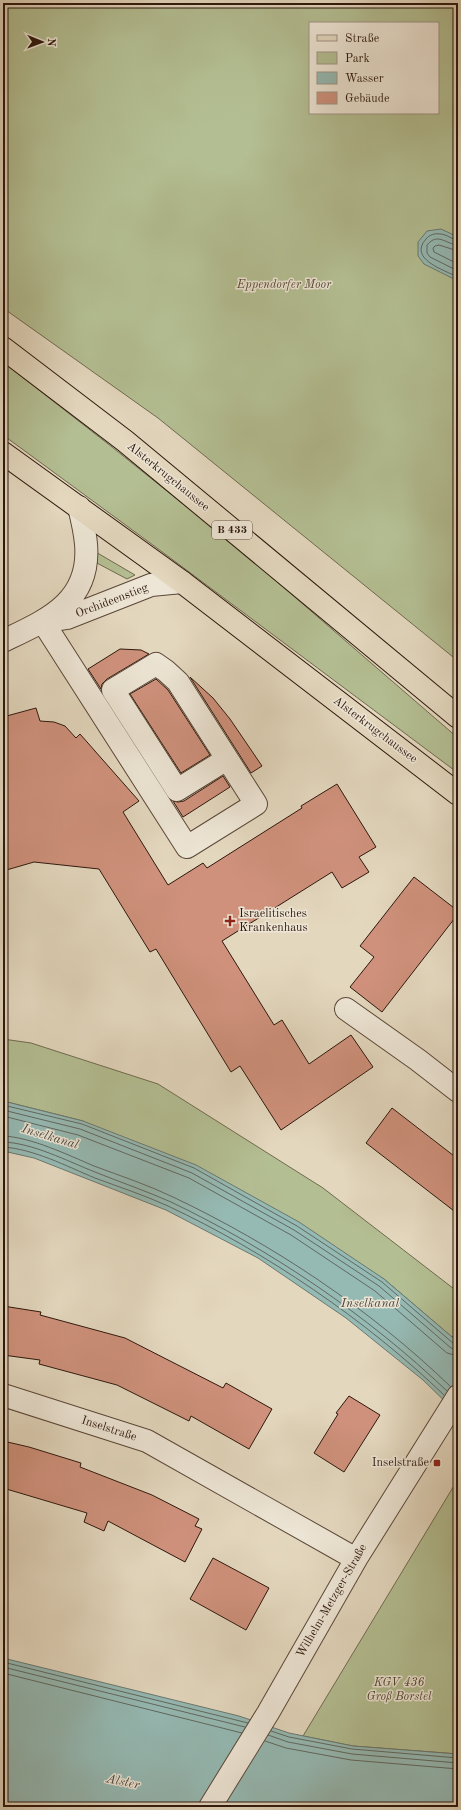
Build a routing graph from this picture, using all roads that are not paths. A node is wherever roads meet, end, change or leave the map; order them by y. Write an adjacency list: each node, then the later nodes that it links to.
1 (3, 348): 7 (main road, Alsterkrugchaussee / B 433)
2 (3, 453): 3 (main road, Alsterkrugchaussee)
3 (80, 507): 4 (main road, Alsterkrugchaussee); 5 (street, Orchideenstieg)
4 (182, 582): 5 (street, Orchideenstieg); 9 (main road, Alsterkrugchaussee)
5 (43, 622): 6 (street, Orchideenstieg); 8 (street)
6 (3, 641)
7 (458, 717)
8 (227, 759): 8 (street)
9 (458, 794)
10 (346, 1009): 11 (street)
11 (458, 1091)
12 (3, 1395): 14 (street, Inselstraße)
13 (458, 1396): 14 (street, Wilhelm-Metzger-Straße)
14 (356, 1559): 15 (street, Wilhelm-Metzger-Straße)
15 (210, 1807)

